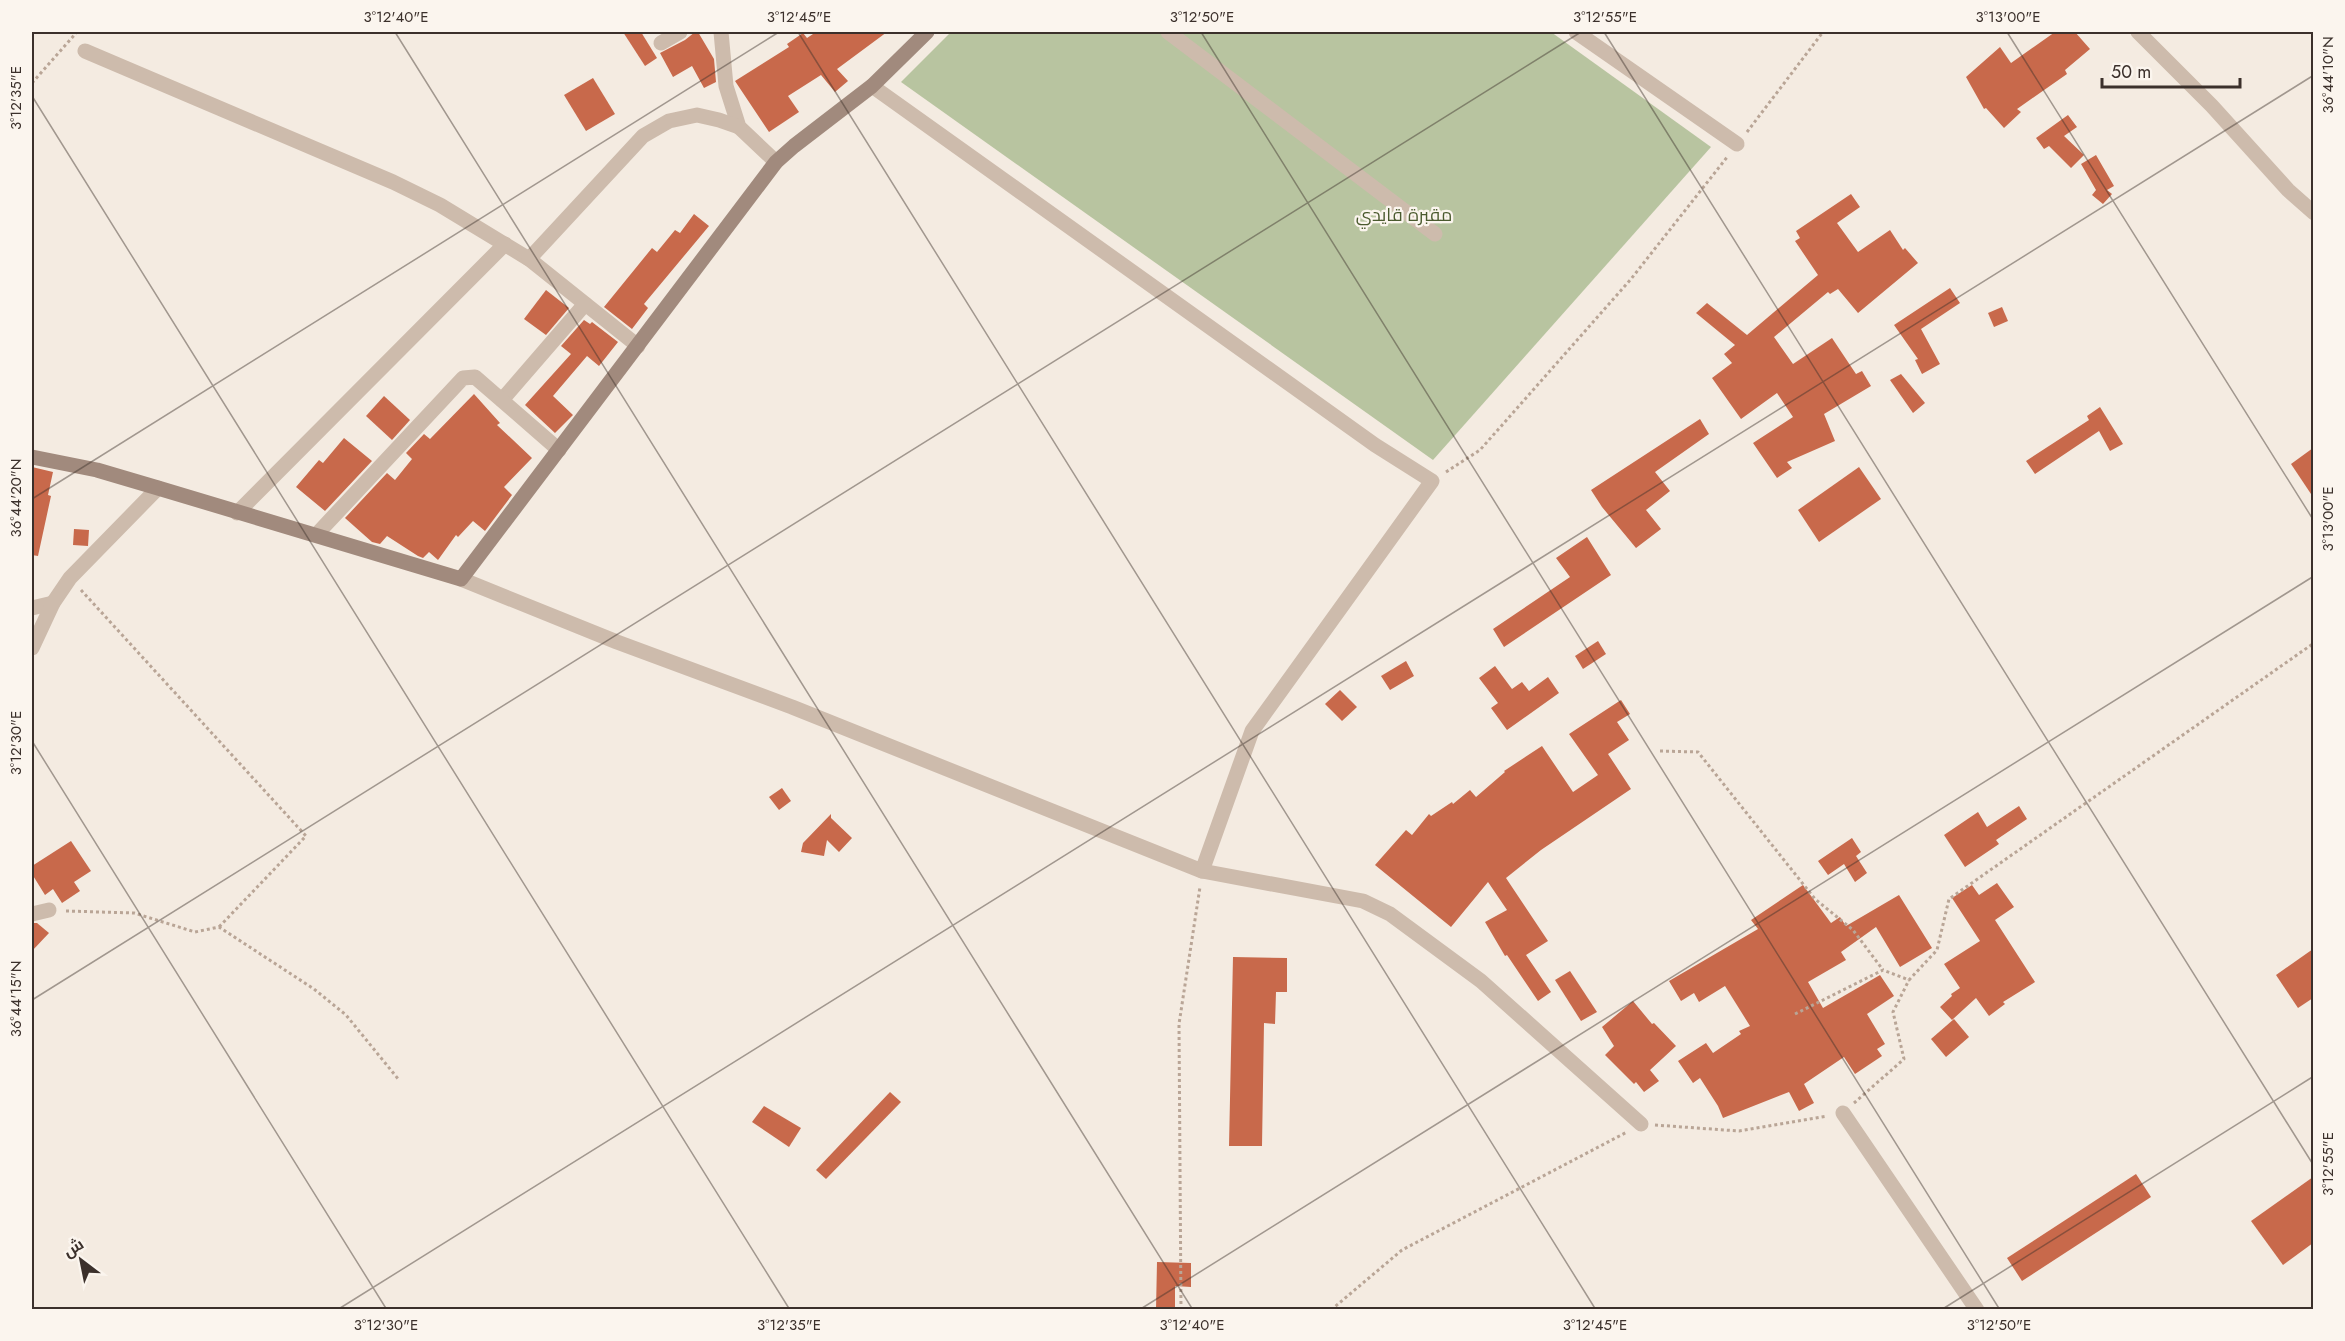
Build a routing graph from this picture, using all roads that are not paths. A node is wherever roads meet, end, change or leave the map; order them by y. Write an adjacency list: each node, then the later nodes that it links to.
1 (680, 32): 7 (street)
2 (721, 32): 10 (street)
3 (927, 32): 9 (street)
4 (1168, 32): 14 (street)
5 (1576, 32): 11 (street)
6 (2138, 32): 13 (street)
7 (661, 43)
8 (86, 51): 15 (street)
9 (872, 86): 12 (street); 29 (street)
10 (739, 127): 12 (street); 16 (street)
11 (1737, 144)
12 (776, 162): 18 (street)
13 (2313, 213)
14 (1435, 234)
15 (505, 244): 16 (street); 23 (street)
16 (529, 259): 17 (street)
17 (585, 304): 18 (street); 19 (street)
18 (638, 346): 20 (street)
19 (502, 400): 20 (street); 24 (street)
20 (559, 450): 25 (street)
21 (32, 457): 22 (street)
22 (158, 488): 23 (street); 26 (street)
23 (237, 513): 24 (street)
24 (316, 534): 25 (street)
25 (461, 579): 29 (street)
26 (53, 603): 27 (street); 28 (street)
27 (32, 608)
28 (32, 648)
29 (1202, 871): 33 (street)
30 (49, 910): 31 (street)
31 (32, 914)
32 (1843, 1113): 34 (street)
33 (1641, 1124)
34 (1977, 1310)

